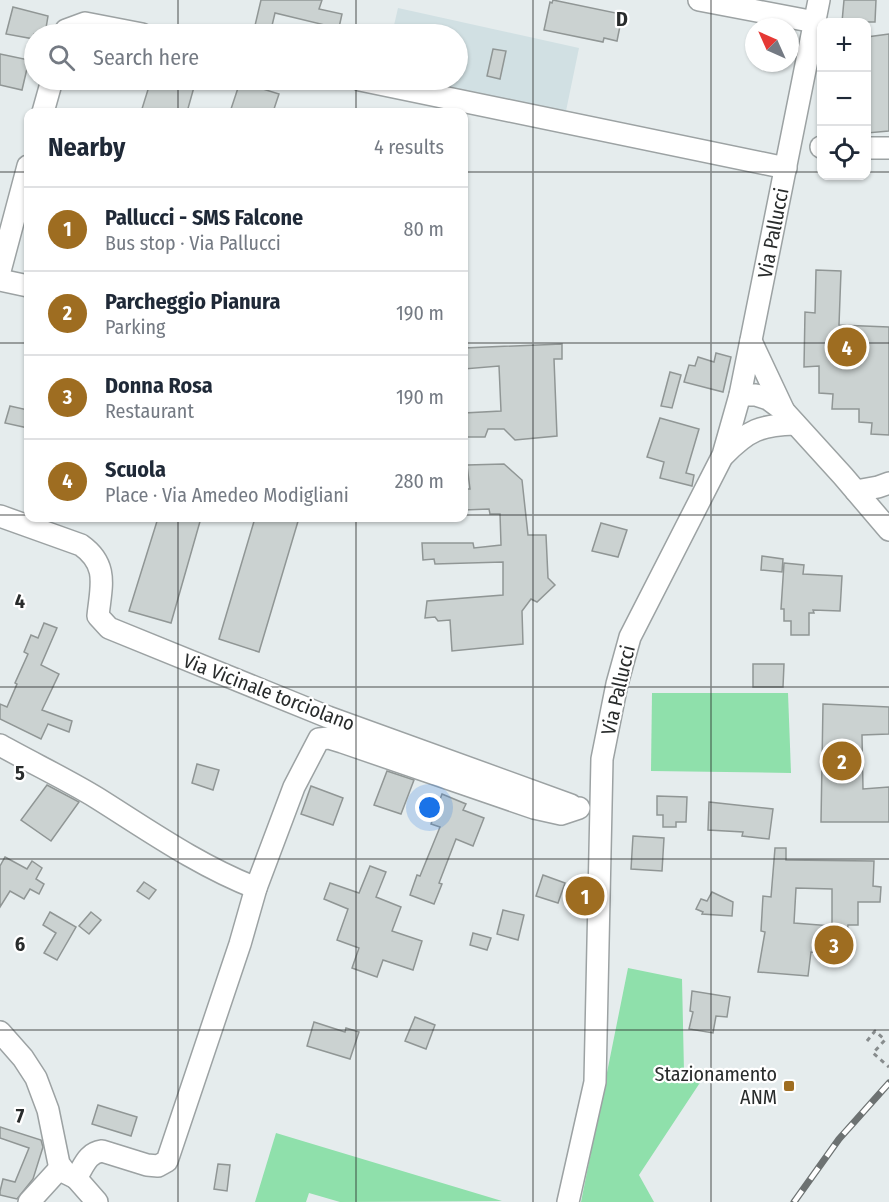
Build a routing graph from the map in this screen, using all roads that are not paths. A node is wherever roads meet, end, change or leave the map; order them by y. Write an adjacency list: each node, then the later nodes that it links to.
1 (699, 0): 3 (street)
2 (819, 0): 3 (street, Via Pallucci)
3 (815, 22): 9 (street, Via Pallucci)
4 (49, 90): 6 (street)
5 (408, 90): 9 (street, Via Pallucci)
6 (44, 108)
7 (871, 148): 8 (street)
8 (889, 148)
9 (786, 168): 14 (street, Via Pallucci)
10 (24, 181): 11 (street)
11 (0, 271)
12 (0, 280): 13 (street)
13 (24, 285)
14 (751, 341): 15 (street, Via Pallucci); 16 (street)
15 (740, 395): 16 (street); 17 (street, Via Pallucci)
16 (784, 419): 17 (street); 19 (street)
17 (723, 455): 27 (street, Via Pallucci)
18 (889, 483): 19 (street)
19 (856, 491): 20 (street)
20 (881, 508): 22 (street)
21 (0, 516): 23 (street, Via Vicinale torciolano)
22 (889, 530)
23 (328, 717): 24 (street); 26 (street, Via Vicinale torciolano)
24 (320, 739): 26 (street); 28 (street)
25 (0, 745): 28 (street)
26 (579, 808): 27 (street, Via Vicinale torciolano)
27 (602, 816): 33 (street, Via Pallucci)
28 (256, 888): 30 (street)
29 (0, 1032): 30 (street)
30 (69, 1173): 31 (street); 32 (street)
31 (29, 1202)
32 (96, 1202)
33 (568, 1202)

